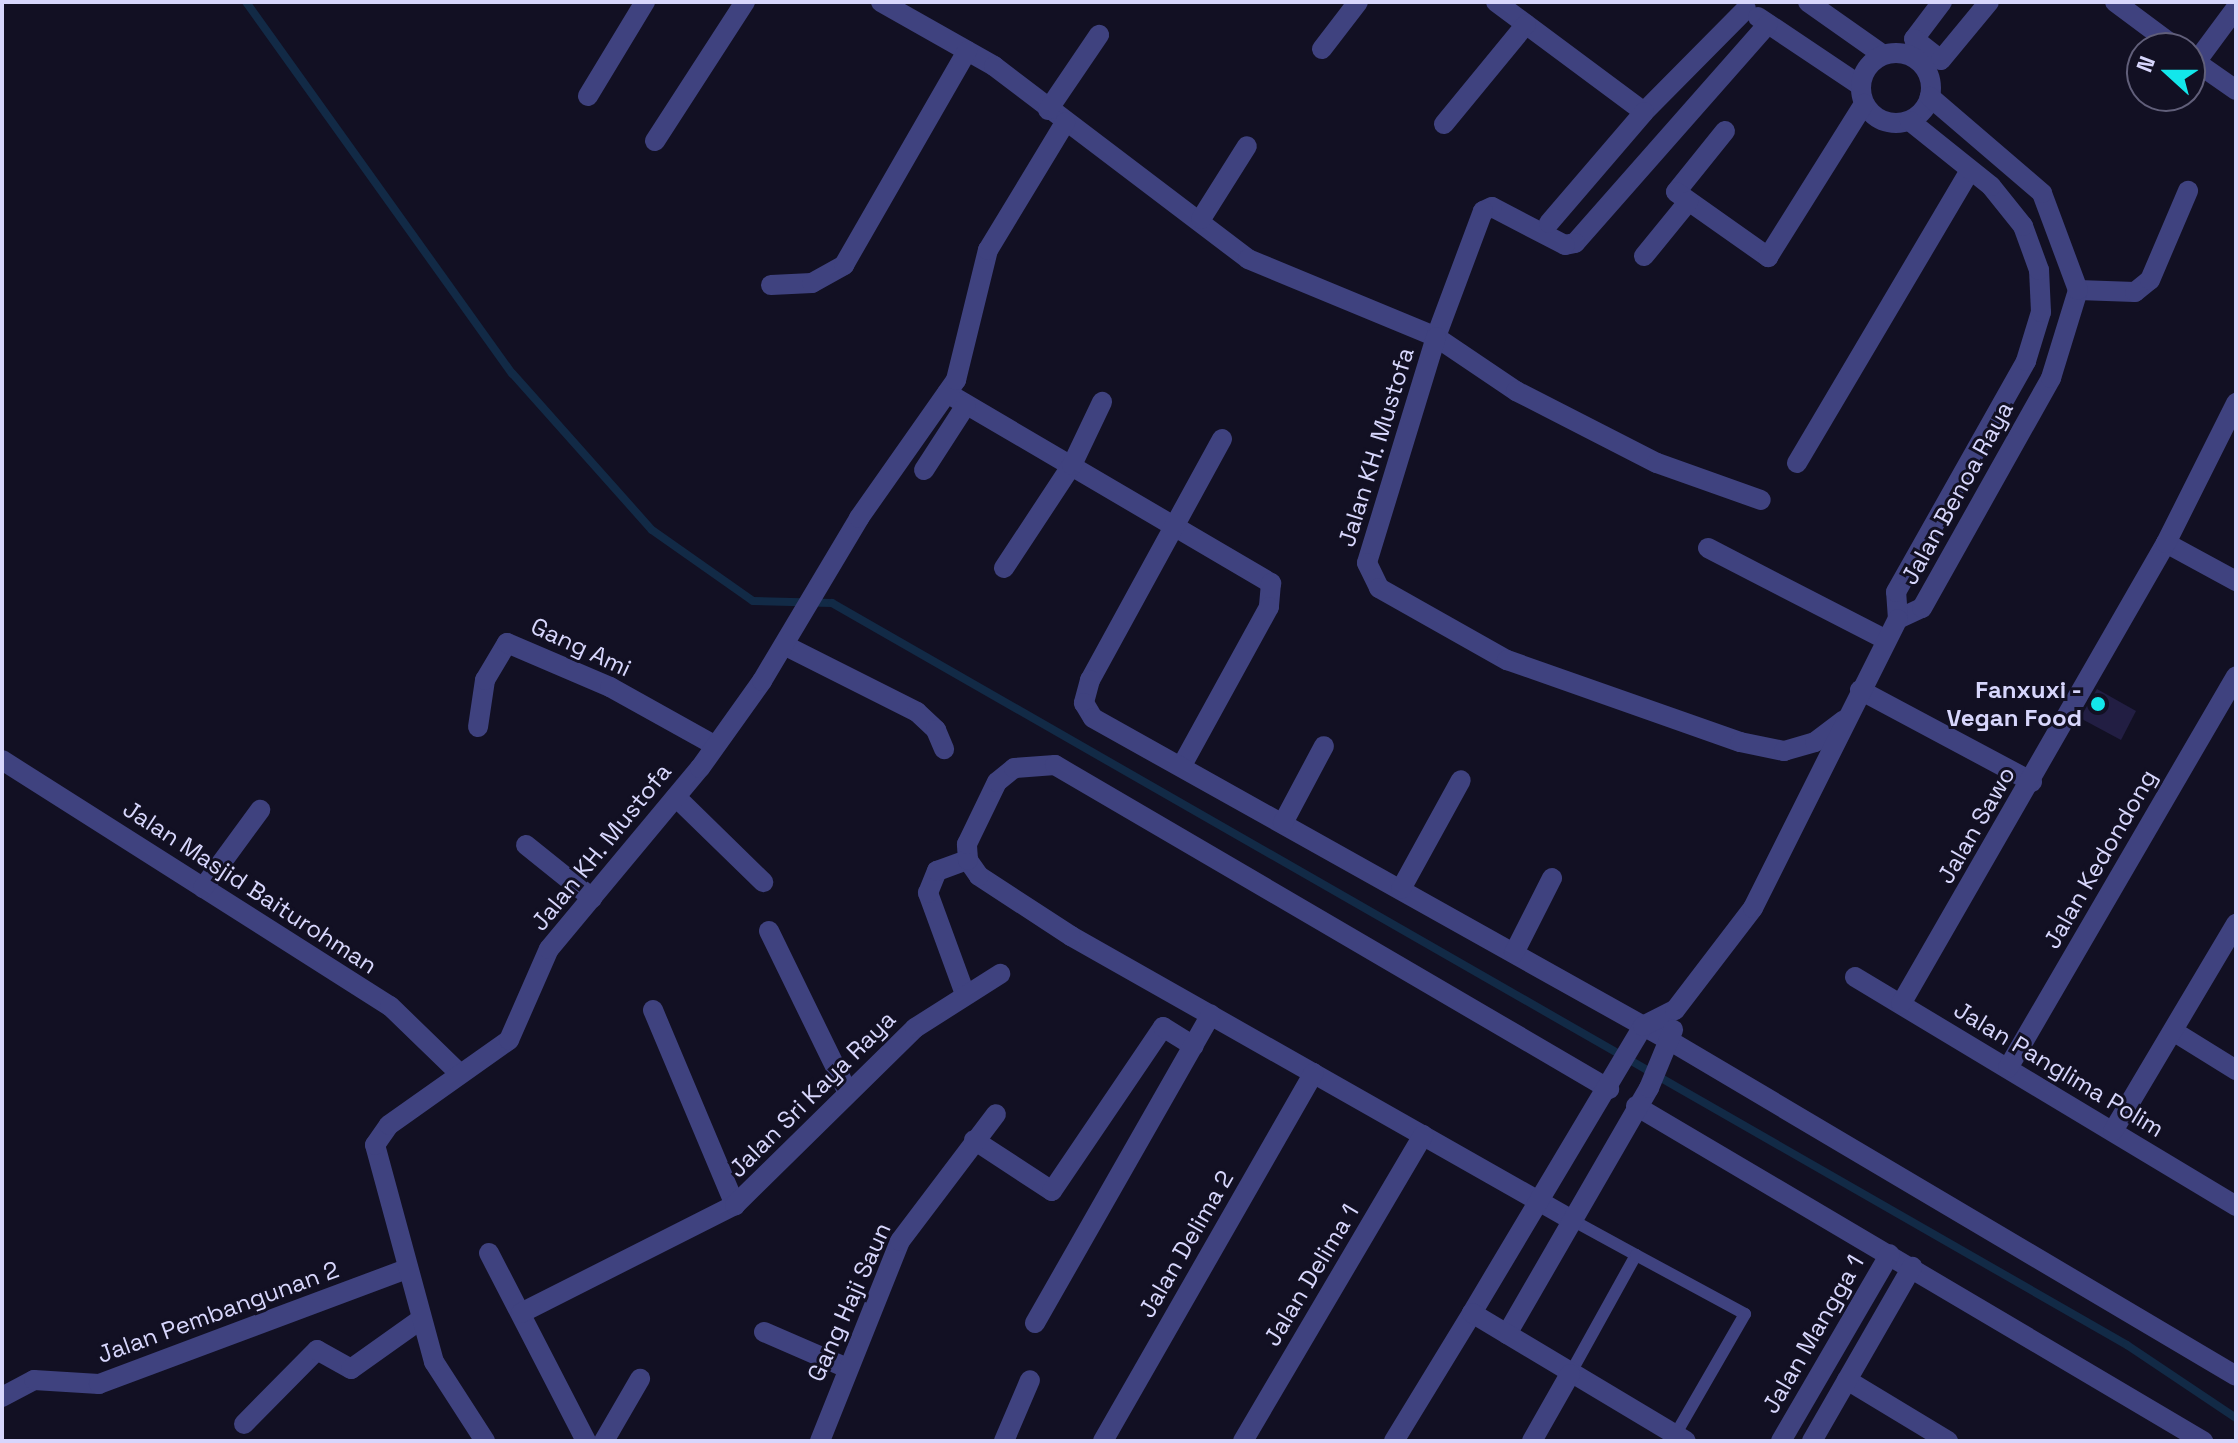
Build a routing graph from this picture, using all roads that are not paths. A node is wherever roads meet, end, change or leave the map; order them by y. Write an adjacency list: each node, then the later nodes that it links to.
1 (645, 2): 23 (street)
2 (745, 2): 31 (street)
3 (881, 2): 18 (street, Jalan KH. Mustofa)
4 (1358, 2): 17 (street)
5 (1496, 2): 12 (street)
6 (1808, 2): 19 (street)
7 (1942, 2): 8 (street)
8 (1989, 2)
9 (2115, 2): 14 (street)
10 (1741, 5): 13 (street); 26 (street)
11 (2236, 8): 16 (street)
12 (1526, 24): 26 (street); 29 (street)
13 (1768, 24): 22 (street); 41 (street)
14 (2155, 32)
15 (1099, 35): 25 (street)
16 (2206, 44)
17 (1322, 49)
18 (967, 51): 25 (street, Jalan KH. Mustofa); 39 (street)
19 (1883, 55): 22 (street); 24 (street)
20 (2206, 69): 21 (street)
21 (2236, 90)
22 (1862, 95): 27 (street); 35 (street)
23 (588, 96)
24 (1930, 97): 27 (street); 40 (street)
25 (1048, 110): 28 (street, Jalan KH. Mustofa)
26 (1644, 112): 37 (street)
27 (1910, 121): 33 (street, Jalan Benoa Raya)
28 (1065, 123): 36 (street, Jalan KH. Mustofa); 42 (street)
29 (1444, 124)
30 (1725, 131): 35 (street)
31 (655, 141)
32 (1247, 146): 36 (street)
33 (1970, 171): 47 (street); 56 (street, Jalan Benoa Raya)
34 (2188, 191): 40 (street)
35 (1688, 202): 38 (street)
36 (1201, 219): 41 (street, Jalan KH. Mustofa)
37 (1549, 223)
38 (1644, 256)
39 (771, 285)
40 (2078, 290): 56 (street, Jalan Benoa Raya)
41 (1436, 337): 50 (street); 61 (street, Jalan KH. Mustofa)
42 (947, 393): 45 (street); 58 (street, Jalan KH. Mustofa)
43 (1102, 402): 48 (street)
44 (2236, 403): 52 (street, Jalan Sawo)
45 (966, 405): 48 (street); 49 (street)
46 (1222, 439): 51 (street)
47 (1797, 463)
48 (1072, 465): 51 (street); 54 (street)
49 (924, 470)
50 (1761, 500)
51 (1179, 526): 67 (street); 67 (street)
52 (2166, 543): 55 (street); 69 (street, Jalan Sawo)
53 (1708, 548): 57 (street)
54 (1004, 568)
55 (2236, 581)
56 (1898, 619): 57 (street)
57 (1886, 640): 60 (street)
58 (784, 645): 63 (street, Jalan KH. Mustofa); 65 (street)
59 (2236, 676): 94 (street, Jalan Kedondong)
60 (1860, 690): 61 (street); 69 (street)
61 (1844, 720): 88 (street)
62 (478, 727): 63 (street, Gang Ami)
63 (714, 745): 70 (street, Jalan KH. Mustofa)
64 (1324, 746): 72 (street)
65 (944, 749)
66 (2, 760): 77 (street, Jalan Masjid Baiturohman)
67 (1182, 765): 72 (street)
68 (1461, 780): 78 (street)
69 (2032, 782): 86 (street, Jalan Sawo)
70 (676, 797): 76 (street); 79 (street, Jalan KH. Mustofa)
71 (260, 810): 77 (street)
72 (1283, 823): 78 (street)
73 (526, 845): 79 (street)
74 (968, 860): 85 (street); 89 (street); 98 (street)
75 (1552, 878): 82 (street)
76 (763, 882)
77 (203, 888): 96 (street, Jalan Masjid Baiturohman)
78 (1401, 889): 82 (street)
79 (592, 898): 96 (street, Jalan KH. Mustofa)
80 (2236, 924): 91 (street)
81 (769, 931): 99 (street)
82 (1514, 953): 90 (street)
83 (1000, 974): 85 (street, Jalan Sri Kaya Raya)
84 (1855, 977): 86 (street, Jalan Panglima Polim)
85 (965, 994): 99 (street, Jalan Sri Kaya Raya)
86 (1901, 1004): 94 (street, Jalan Panglima Polim)
87 (653, 1010): 108 (street)
88 (1675, 1010): 90 (street); 93 (street)
89 (1211, 1015): 92 (street); 97 (street)
90 (1640, 1031): 93 (street); 98 (street)
91 (2173, 1031): 95 (street); 102 (street)
92 (1194, 1046): 105 (street); 119 (street)
93 (1670, 1047): 100 (street); 124 (street)
94 (2008, 1068): 102 (street, Jalan Panglima Polim)
95 (2236, 1070)
96 (458, 1072): 115 (street, Jalan KH. Mustofa)
97 (1314, 1073): 103 (street); 136 (street, Jalan Delima 2)
98 (1609, 1089): 104 (street)
99 (847, 1091): 108 (street, Jalan Sri Kaya Raya)
100 (1636, 1106): 106 (street); 112 (street)
101 (996, 1114): 105 (street, Gang Haji Saun)
102 (2113, 1131): 109 (street, Jalan Panglima Polim)
103 (1423, 1135): 107 (street); 137 (street, Jalan Delima 1)
104 (1579, 1138): 106 (street); 107 (street)
105 (974, 1140): 122 (street, Gang Haji Saun)
106 (1606, 1159): 110 (street)
107 (1541, 1202): 110 (street); 117 (street)
108 (735, 1205): 116 (street, Jalan Sri Kaya Raya)
109 (2236, 1206)
110 (1572, 1220): 113 (lane); 121 (street)
111 (489, 1253): 116 (street)
112 (1890, 1254): 114 (street); 140 (street, Jalan Mangga 1)
113 (1636, 1255): 123 (lane); 130 (lane)
114 (1912, 1267): 127 (street); 143 (street)
115 (406, 1269): 118 (street, Jalan KH. Mustofa); 128 (street, Jalan Pembangunan 2)
116 (521, 1313): 132 (street)
117 (1472, 1313): 121 (street); 138 (street)
118 (420, 1320): 129 (street); 131 (street, Jalan KH. Mustofa)
119 (1035, 1323)
120 (764, 1332): 122 (street)
121 (1507, 1334): 123 (street)
122 (845, 1367): 134 (street, Gang Haji Saun)
123 (1570, 1374): 130 (street); 139 (street)
124 (2236, 1376)
125 (640, 1379): 133 (street)
126 (1030, 1380): 135 (street)
127 (1847, 1380): 141 (street); 142 (street)
128 (2, 1397)
129 (244, 1424)
130 (1678, 1439)
131 (483, 1440)
132 (586, 1441)
133 (604, 1441)
134 (820, 1441)
135 (1004, 1441)
136 (1103, 1441)
137 (1243, 1441)
138 (1394, 1441)
139 (1532, 1441)
140 (1781, 1441)
141 (1812, 1441)
142 (1948, 1441)
143 (2203, 1441)

